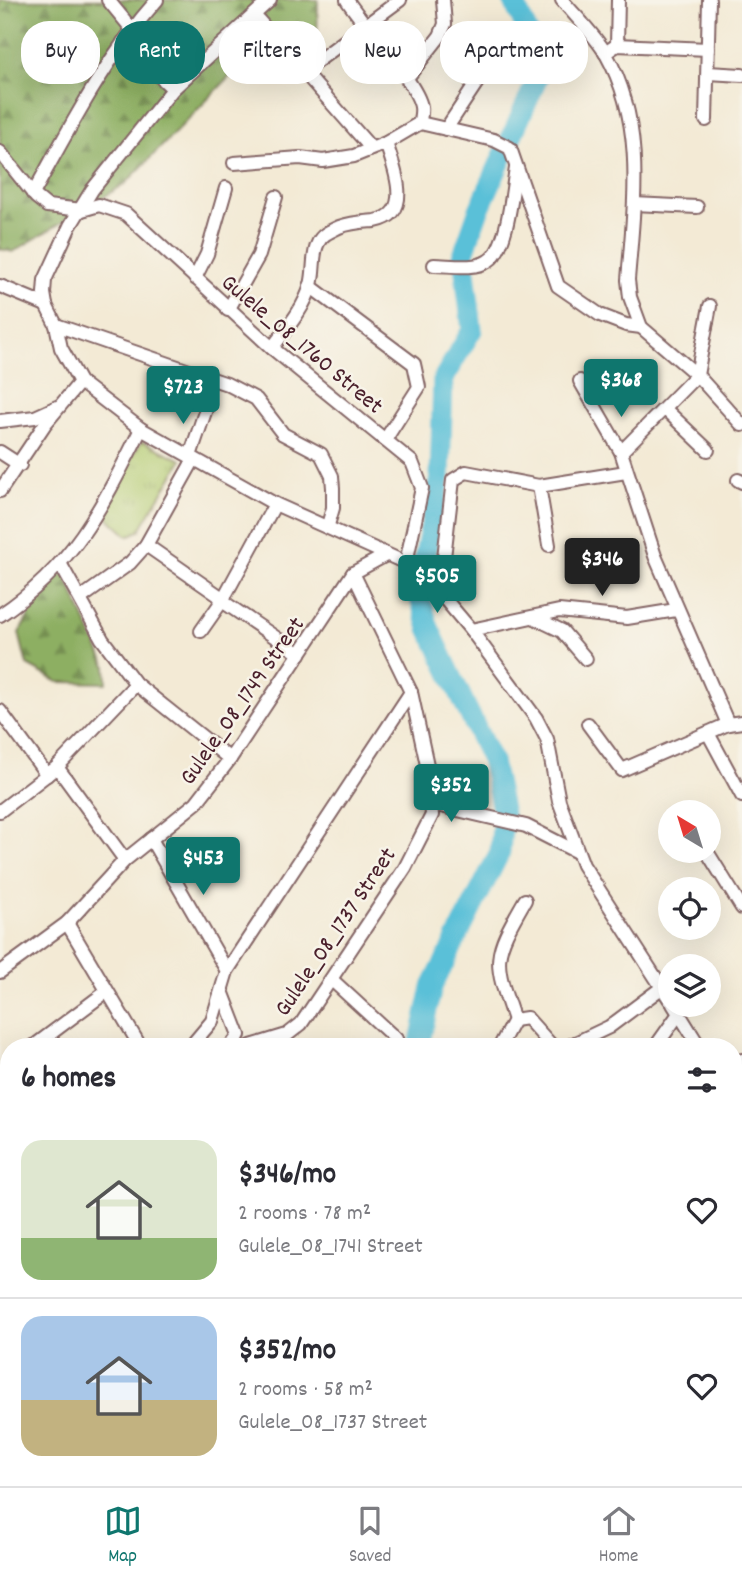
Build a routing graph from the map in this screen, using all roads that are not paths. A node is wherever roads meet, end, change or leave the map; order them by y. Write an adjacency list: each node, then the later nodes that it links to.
1 (108, 0): 11 (street)
2 (157, 0): 12 (street)
3 (270, 0): 10 (street)
4 (347, 0): 14 (street)
5 (400, 0): 15 (street)
6 (443, 0): 19 (street)
7 (562, 0): 18 (street)
8 (618, 0): 16 (street)
9 (709, 0): 17 (street)
10 (254, 15): 13 (street); 27 (street)
11 (125, 21)
12 (138, 21)
13 (259, 21)
14 (360, 21)
15 (372, 21)
16 (617, 45): 17 (street); 18 (street)
17 (708, 48): 21 (street)
18 (606, 53): 39 (street)
19 (426, 54)
20 (114, 56): 37 (street)
21 (708, 73): 22 (street); 28 (street)
22 (742, 75)
23 (168, 84): 27 (street)
24 (315, 84): 32 (street)
25 (410, 84): 29 (street)
26 (476, 84): 30 (street)
27 (173, 89): 41 (street)
28 (706, 120)
29 (420, 123): 30 (street); 31 (street)
30 (446, 129): 34 (street)
31 (386, 144): 32 (street); 45 (street)
32 (371, 148): 35 (street)
33 (0, 152): 37 (street)
34 (517, 161): 42 (street); 50 (street)
35 (233, 163)
36 (226, 188): 43 (street)
37 (33, 194): 41 (street, Gulele_08_1760 Street)
38 (276, 197): 48 (street)
39 (634, 204): 40 (street); 50 (street)
40 (697, 207)
41 (82, 211): 43 (street, Gulele_08_1760 Street); 46 (street)
42 (434, 265)
43 (195, 278): 48 (street, Gulele_08_1760 Street)
44 (0, 286): 46 (street)
45 (310, 286): 51 (street); 61 (street)
46 (46, 306): 49 (street)
47 (710, 306): 52 (street)
48 (228, 310): 51 (street, Gulele_08_1760 Street)
49 (56, 325): 53 (street); 71 (street)
50 (641, 327): 52 (street)
51 (272, 348): 61 (street, Gulele_08_1760 Street)
52 (697, 375): 57 (street); 59 (street)
53 (80, 382): 55 (street); 60 (street)
54 (580, 382): 64 (street)
55 (61, 405): 58 (street); 66 (street)
56 (207, 406): 65 (street)
57 (665, 409): 62 (street); 64 (street)
58 (0, 421)
59 (742, 425)
60 (141, 429): 65 (street); 76 (street)
61 (385, 440): 75 (street, Gulele_08_1760 Street)
62 (708, 450)
63 (0, 452): 66 (street)
64 (621, 452): 67 (street)
65 (192, 458): 70 (street); 72 (street)
66 (20, 465): 69 (street)
67 (626, 472): 68 (street); 81 (street)
68 (540, 486): 73 (street); 78 (street)
69 (0, 491)
70 (275, 504): 71 (street); 80 (street)
71 (328, 525): 74 (street)
72 (146, 545): 79 (street); 80 (street)
73 (549, 545)
74 (386, 555): 75 (street); 77 (street)
75 (406, 563): 78 (street)
76 (61, 565): 79 (street); 82 (street)
77 (353, 573): 86 (street, Gulele_08_1749 Street); 89 (street, Gulele_08_1737 Street)
78 (440, 592): 84 (street)
79 (82, 598): 88 (street)
80 (222, 601): 85 (street); 86 (street)
81 (676, 610): 83 (street); 93 (street)
82 (0, 615)
83 (535, 618): 84 (street); 87 (street)
84 (471, 629): 101 (street)
85 (201, 631)
86 (300, 654): 95 (street, Gulele_08_1749 Street)
87 (586, 659)
88 (136, 684): 95 (street); 96 (street)
89 (411, 692): 98 (street, Gulele_08_1737 Street); 107 (street)
90 (0, 711): 96 (street)
91 (742, 722): 93 (street)
92 (588, 724): 94 (street)
93 (728, 724): 94 (street)
94 (708, 733): 97 (street)
95 (230, 759): 100 (street, Gulele_08_1749 Street)
96 (52, 771): 99 (street); 102 (street)
97 (742, 796)
98 (432, 804): 101 (street); 110 (street, Gulele_08_1737 Street)
99 (0, 810)
100 (151, 839): 102 (street, Gulele_08_1749 Street); 107 (street)
101 (577, 852): 109 (street)
102 (125, 860): 106 (street, Gulele_08_1749 Street)
103 (714, 863): 105 (street)
104 (525, 900): 116 (street)
105 (742, 908)
106 (67, 923): 108 (street, Gulele_08_1749 Street); 113 (street)
107 (227, 971): 112 (street)
108 (0, 972)
109 (658, 977)
110 (332, 980): 121 (street, Gulele_08_1737 Street); 122 (street)
111 (658, 990): 125 (street)
112 (222, 991): 119 (street); 120 (street)
113 (106, 992): 117 (street); 118 (street)
114 (671, 1017): 126 (street)
115 (680, 1017): 127 (street)
116 (514, 1020): 123 (street); 124 (street)
117 (45, 1038)
118 (135, 1038)
119 (198, 1038)
120 (237, 1038)
121 (273, 1038)
122 (395, 1038)
123 (504, 1038)
124 (545, 1038)
125 (586, 1038)
126 (660, 1038)
127 (694, 1038)

